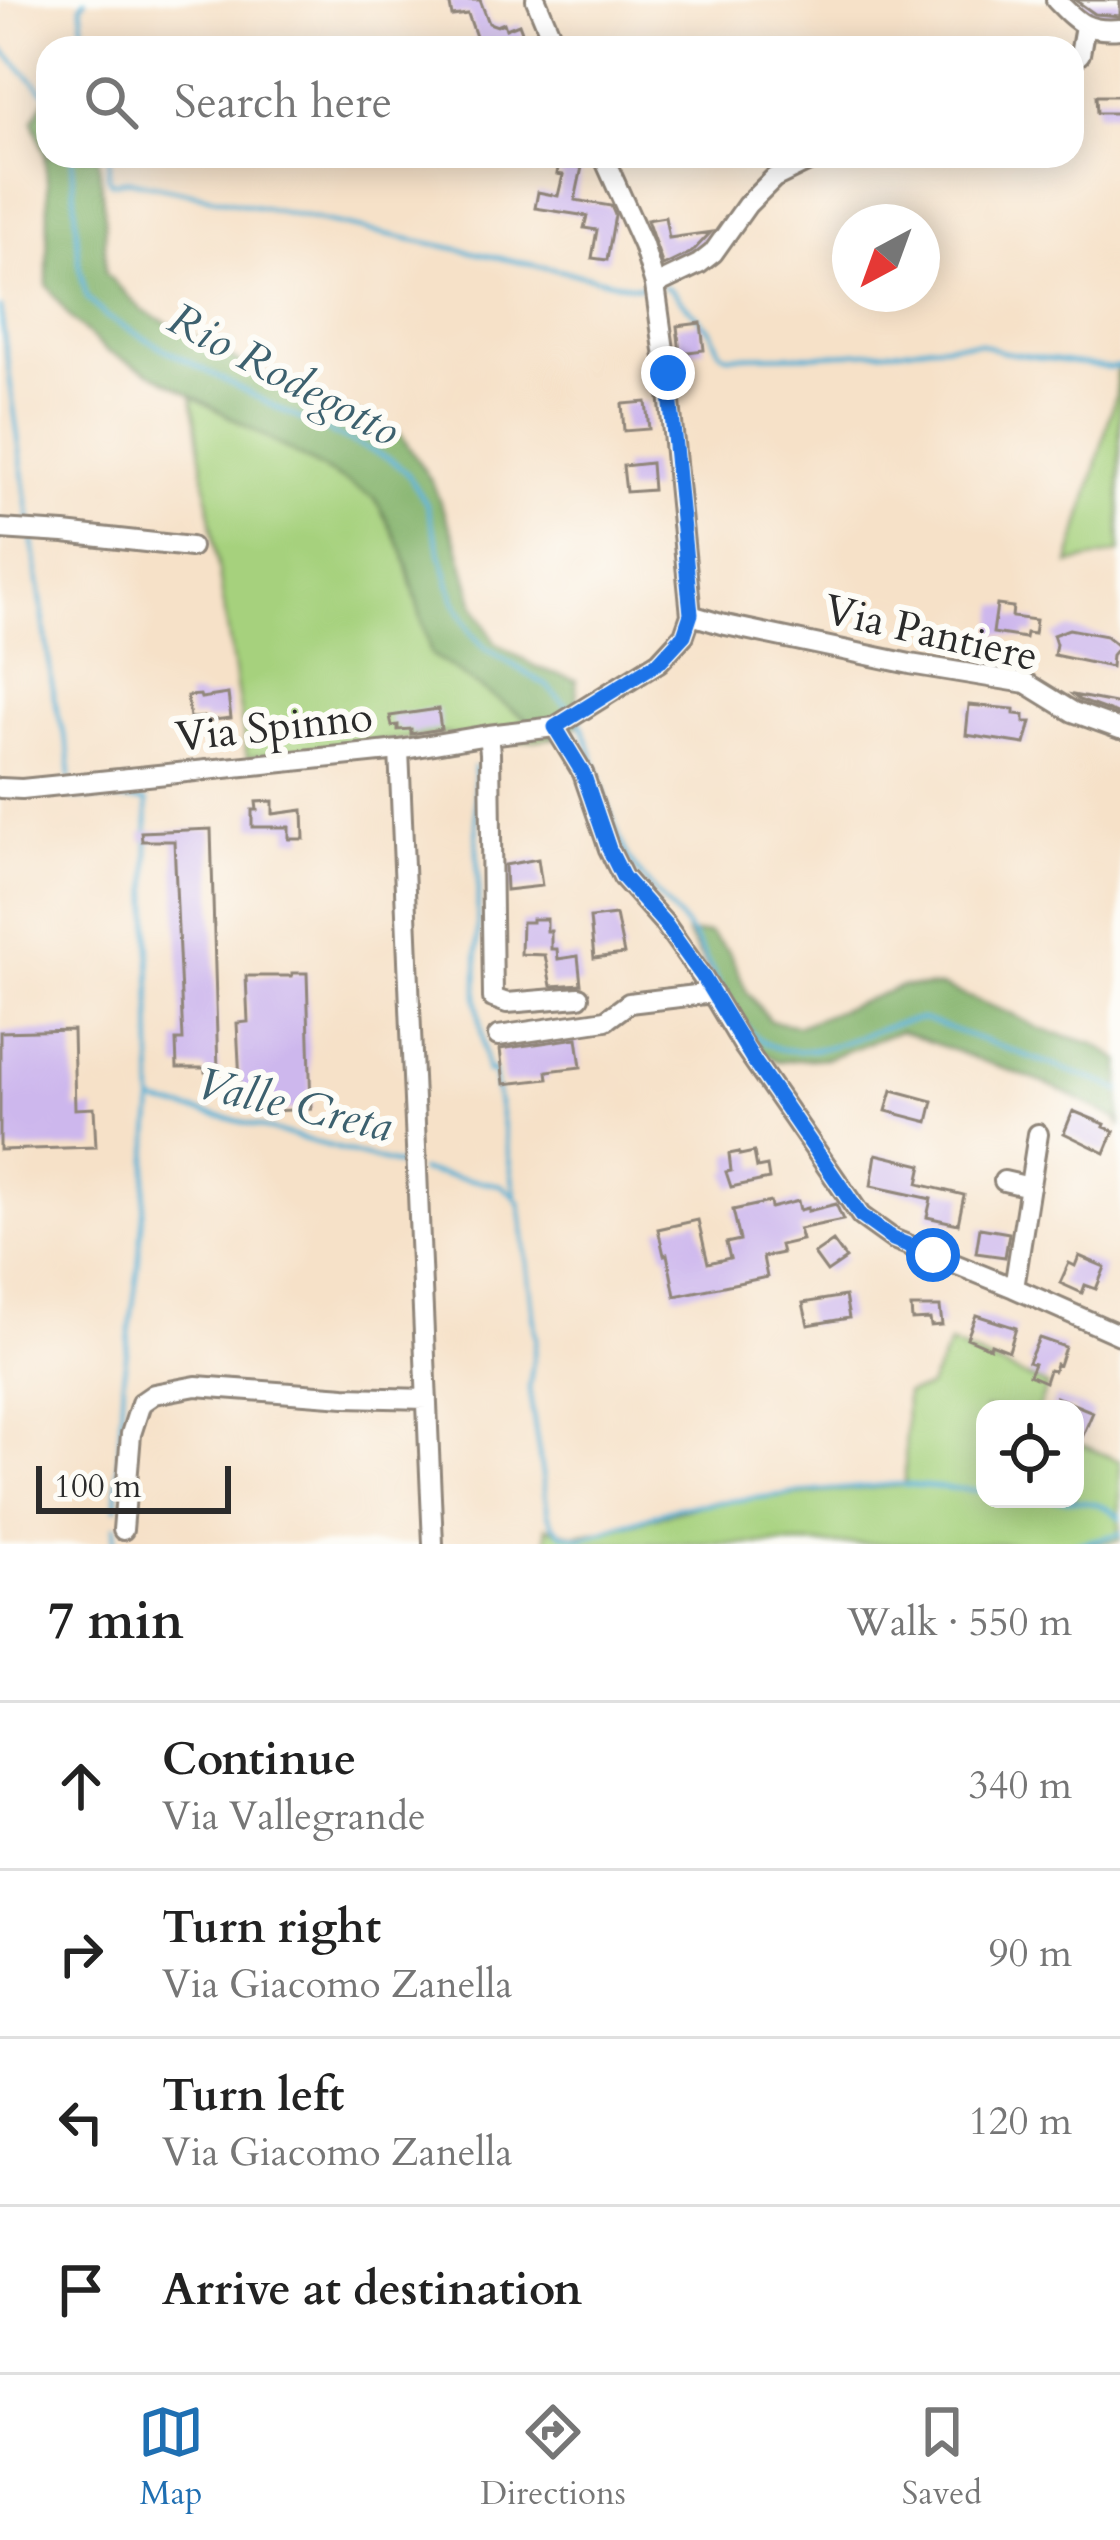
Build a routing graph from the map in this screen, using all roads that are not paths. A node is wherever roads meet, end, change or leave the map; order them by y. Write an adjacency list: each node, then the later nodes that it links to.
1 (536, 0): 5 (street)
2 (1056, 0): 3 (street)
3 (1085, 26): 4 (street); 6 (street)
4 (1120, 29)
5 (551, 36)
6 (1083, 36)
7 (608, 168): 9 (street)
8 (794, 168): 9 (street)
9 (656, 285): 12 (street)
10 (0, 529): 11 (street)
11 (191, 547)
12 (691, 614): 13 (street, Via Pantiere); 14 (street)
13 (721, 623): 14 (street); 16 (street, Via Pantiere)
14 (684, 635): 15 (street)
15 (555, 727): 17 (street, Via Spinno); 20 (street)
16 (1120, 729)
17 (488, 734): 18 (street, Via Spinno); 21 (street)
18 (399, 750): 19 (street, Via Spinno); 28 (street)
19 (0, 788)
20 (713, 993): 22 (street); 26 (street)
21 (579, 997)
22 (498, 1036)
23 (1038, 1134): 25 (street)
24 (1004, 1181): 25 (street)
25 (1030, 1187): 26 (street)
26 (1014, 1288): 27 (street)
27 (1120, 1335)
28 (427, 1400): 29 (street); 30 (street)
29 (123, 1529)
30 (434, 1544)

